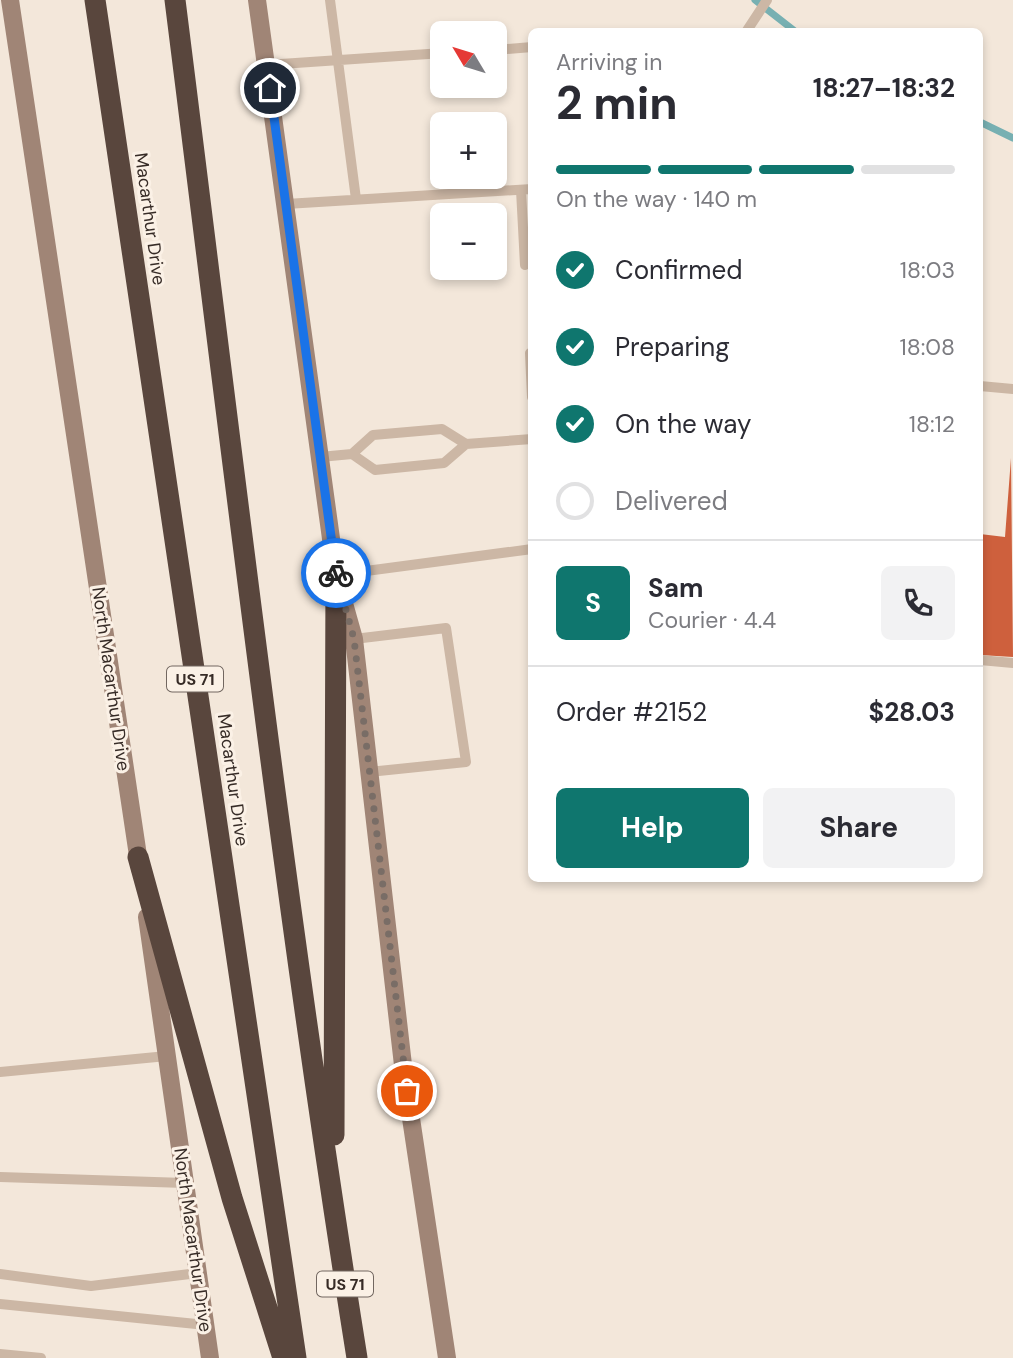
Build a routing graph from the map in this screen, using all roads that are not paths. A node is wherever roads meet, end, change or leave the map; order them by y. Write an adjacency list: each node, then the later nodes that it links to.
1 (10, 0): 29 (street, North Macarthur Drive)
2 (95, 0): 43 (highway, Macarthur Drive / US 71)
3 (175, 0): 34 (highway, US 71)
4 (257, 0): 12 (street)
5 (330, 0): 11 (lane)
6 (767, 0): 7 (lane)
7 (749, 28)
8 (528, 47): 9 (lane)
9 (508, 49)
10 (430, 54): 11 (lane)
11 (338, 60): 12 (lane); 14 (lane)
12 (266, 65): 15 (street)
13 (526, 190): 14 (lane); 16 (lane)
14 (356, 199): 15 (lane)
15 (286, 205): 22 (street)
16 (525, 265)
17 (983, 386): 18 (lane)
18 (1013, 389)
19 (528, 439): 20 (lane)
20 (466, 444): 21 (lane); 21 (lane)
21 (352, 454): 22 (lane)
22 (320, 457): 24 (street)
23 (528, 550): 24 (lane)
24 (336, 575): 25 (street); 34 (highway)
25 (354, 639): 28 (street); 28 (lane)
26 (983, 660): 27 (lane)
27 (1013, 663)
28 (369, 772): 45 (street)
29 (138, 857): 30 (street, North Macarthur Drive); 42 (highway)
30 (167, 1056): 31 (lane); 33 (street, North Macarthur Drive)
31 (0, 1072)
32 (0, 1177): 33 (lane)
33 (185, 1183): 35 (street, North Macarthur Drive)
34 (334, 1211): 44 (highway, US 71)
35 (198, 1273): 36 (lane); 38 (street, North Macarthur Drive)
36 (0, 1274)
37 (0, 1304): 38 (lane)
38 (206, 1325): 41 (street, North Macarthur Drive)
39 (0, 1354): 40 (lane)
40 (41, 1358)
41 (210, 1358)
42 (284, 1358)
43 (296, 1358)
44 (357, 1358)
45 (447, 1358)

